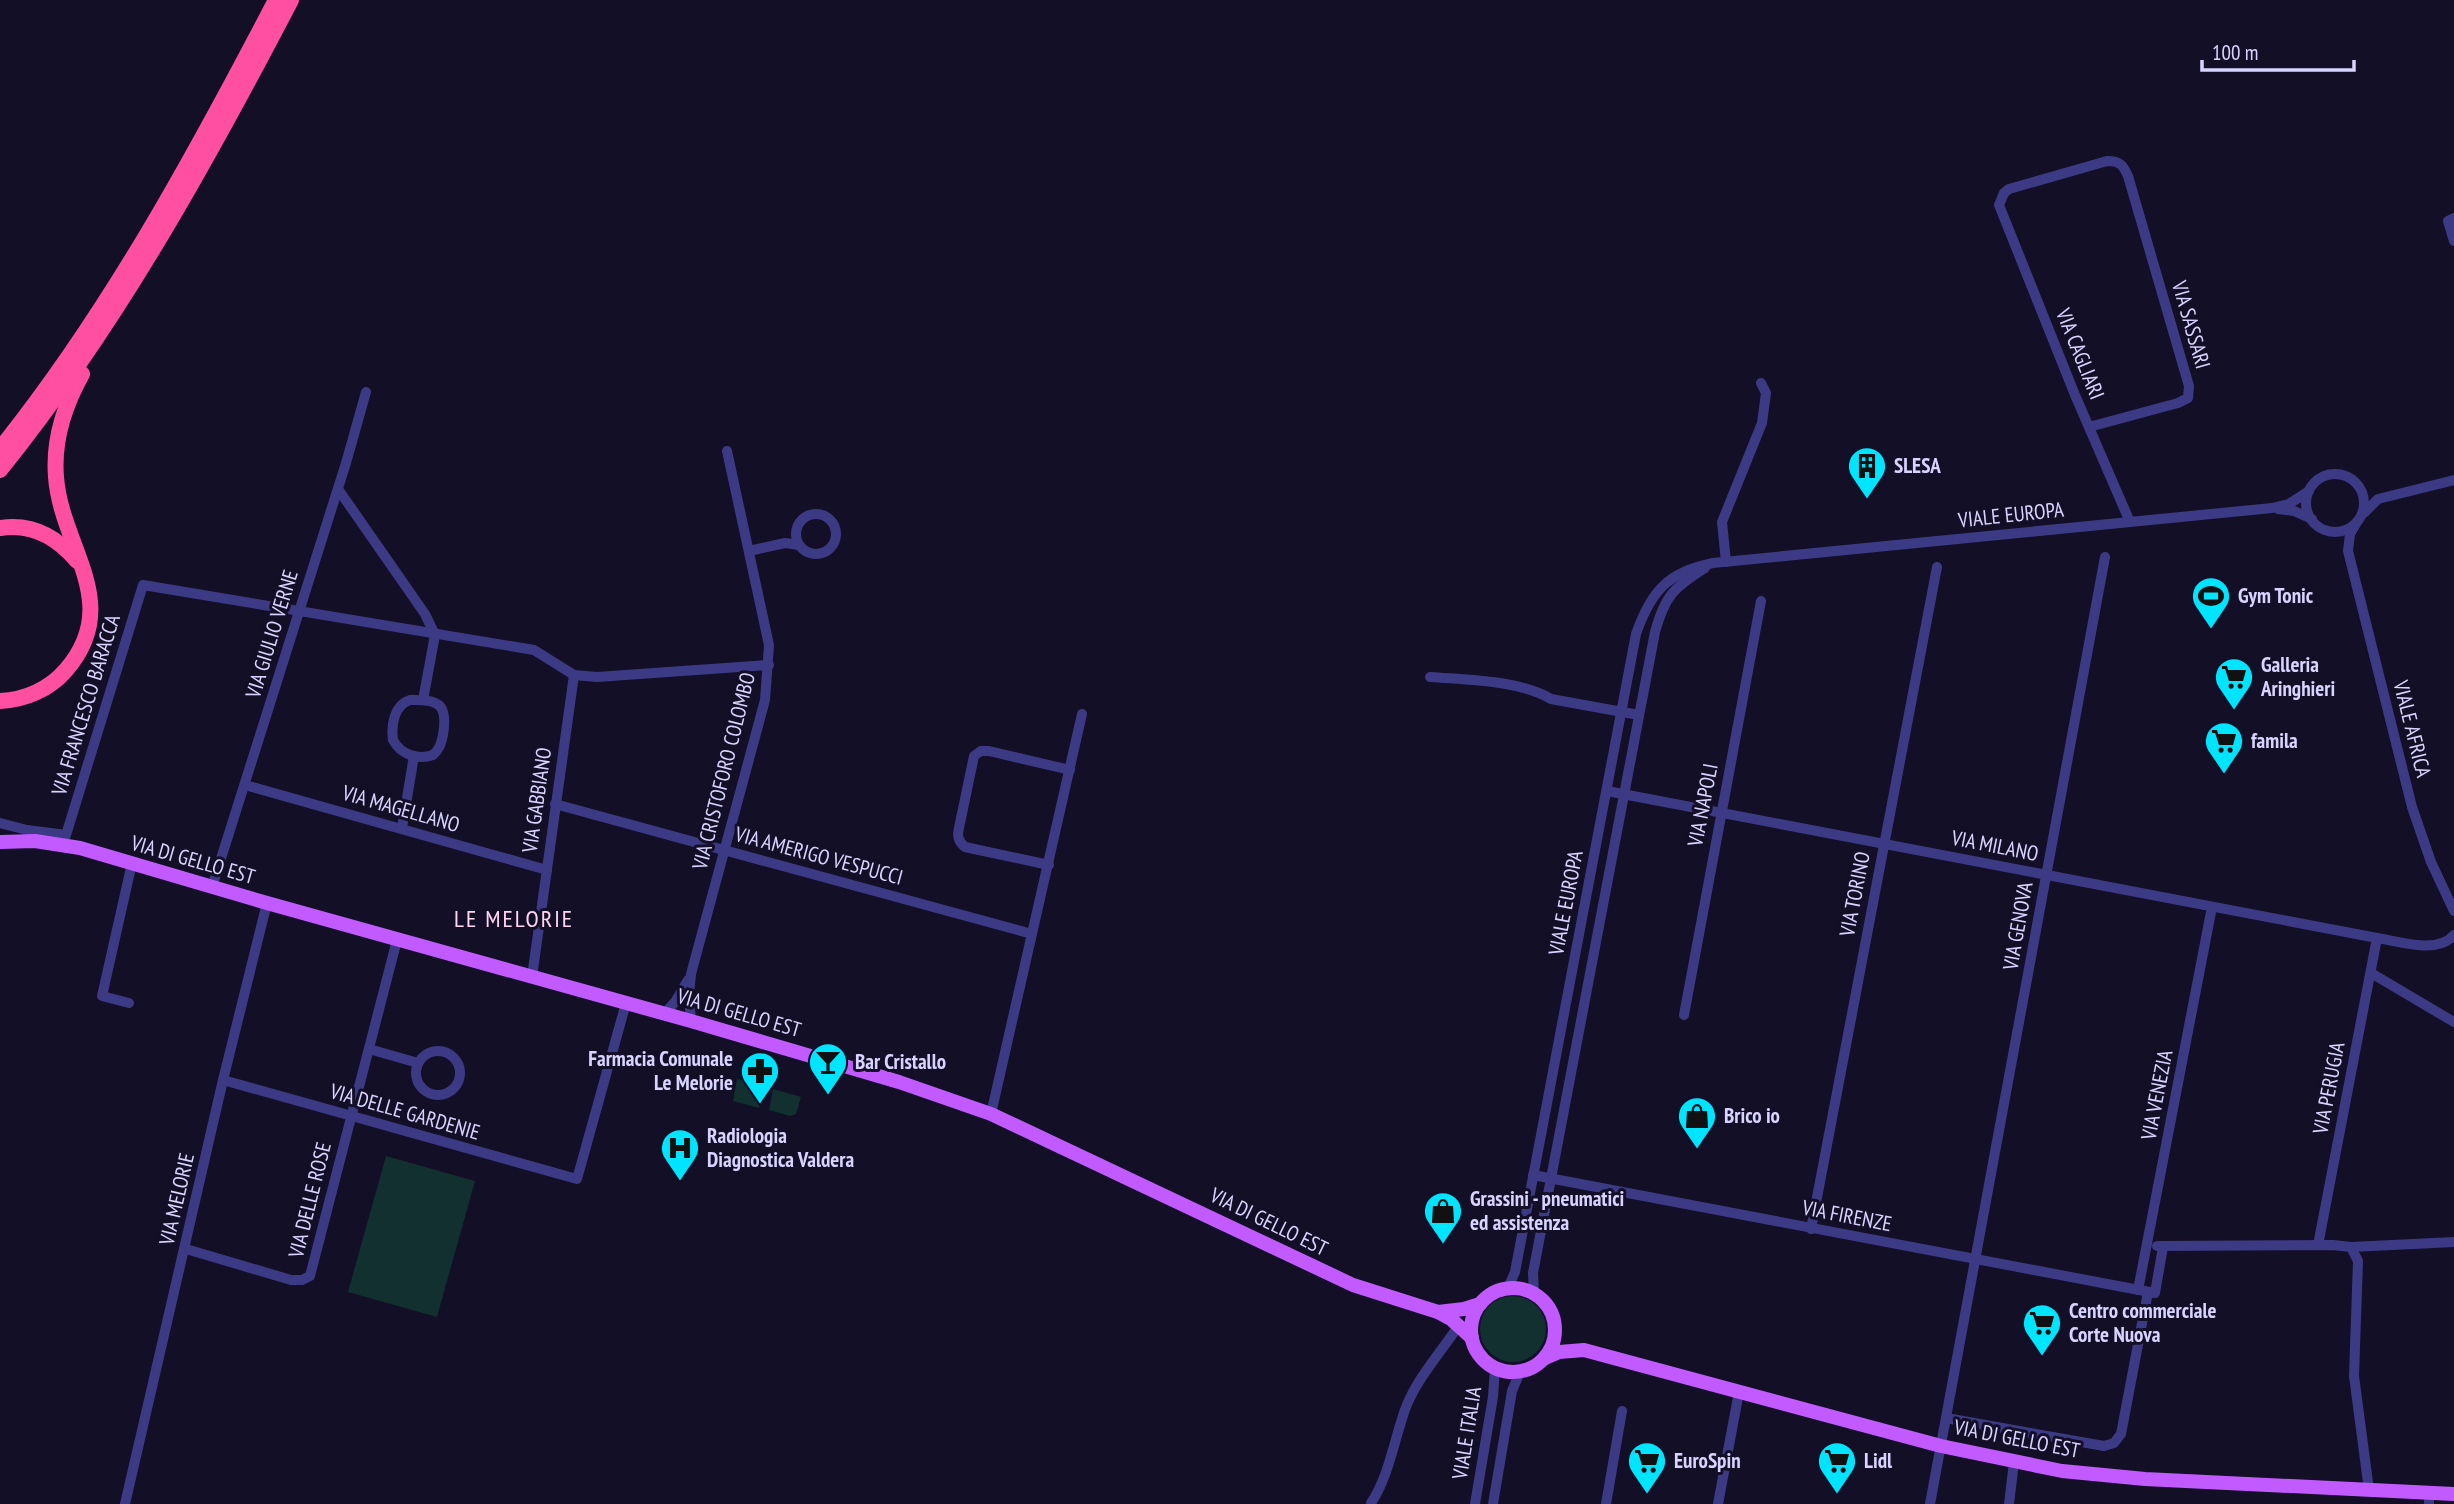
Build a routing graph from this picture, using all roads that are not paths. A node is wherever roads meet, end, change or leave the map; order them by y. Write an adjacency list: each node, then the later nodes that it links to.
1 (276, 0): 9 (highway)
2 (291, 0): 6 (highway)
3 (2122, 165): 10 (street, VIA SASSARI); 10 (street, VIA CAGLIARI)
4 (2451, 219): 5 (street)
5 (2454, 241)
6 (101, 330): 14 (highway); 35 (highway)
7 (1761, 383): 32 (street)
8 (366, 392): 17 (street, VIA GIULIO VERNE)
9 (20, 424): 11 (highway); 12 (highway)
10 (2089, 427): 23 (street, VIA CAGLIARI)
11 (0, 438)
12 (0, 449)
13 (727, 451): 29 (street, VIA CRISTOFORO COLOMBO)
14 (0, 470)
15 (2454, 480): 19 (street, VIALE EUROPA)
16 (2359, 486): 18 (street, VIALE EUROPA); 19 (street, VIALE EUROPA); 22 (street)
17 (338, 489): 37 (street, VIA GIULIO VERNE); 38 (street)
18 (2309, 491): 20 (street, VIALE EUROPA); 21 (street)
19 (2397, 492): 22 (street, VIALE EUROPA)
20 (2272, 509): 21 (street, VIALE EUROPA); 23 (street, VIALE EUROPA)
21 (2312, 519): 25 (street, VIALE EUROPA)
22 (2359, 519): 25 (street, VIALE EUROPA); 30 (street)
23 (2130, 523): 32 (street, VIALE EUROPA)
24 (0, 528): 35 (highway)
25 (2329, 531): 30 (street, VIALE AFRICA)
26 (795, 532): 27 (street); 28 (street); 28 (street)
27 (785, 543): 28 (street); 29 (street)
28 (799, 545)
29 (749, 551): 39 (street, VIA CRISTOFORO COLOMBO)
30 (2348, 551): 66 (street, VIALE AFRICA)
31 (2105, 557): 62 (street, VIA GENOVA)
32 (1726, 562): 33 (street, VIALE EUROPA)
33 (1713, 564): 44 (street, VIALE EUROPA); 46 (street, VIALE EUROPA)
34 (1937, 567): 57 (street, VIA TORINO)
35 (83, 569): 43 (highway)
36 (1761, 601): 53 (street, VIA NAPOLI)
37 (299, 612): 38 (street); 49 (street, VIA GIULIO VERNE); 54 (street, VIA FRANCESCO BARACCA)
38 (435, 635): 40 (street); 42 (street)
39 (769, 665): 40 (street); 58 (street, VIA CRISTOFORO COLOMBO)
40 (574, 675): 52 (street, VIA GABBIANO)
41 (1430, 677): 44 (street)
42 (423, 700): 47 (street); 47 (street)
43 (0, 701)
44 (1622, 712): 46 (street); 50 (street, VIALE EUROPA)
45 (1082, 714): 48 (street)
46 (1639, 715): 51 (street, VIALE EUROPA)
47 (414, 756): 55 (street)
48 (1070, 770): 60 (street); 60 (street)
49 (245, 785): 55 (street, VIA MAGELLANO); 63 (street, VIA GIULIO VERNE)
50 (1607, 791): 51 (street, VIA MILANO); 85 (street, VIALE EUROPA)
51 (1625, 794): 53 (street, VIA MILANO); 86 (street, VIALE EUROPA)
52 (555, 804): 58 (street, VIA AMERIGO VESPUCCI); 61 (street, VIA GABBIANO)
53 (1721, 814): 57 (street, VIA MILANO); 77 (street, VIA NAPOLI)
54 (0, 823)
55 (402, 828): 61 (street, VIA MAGELLANO)
56 (0, 842): 59 (main road, VIA DI GELLO EST)
57 (1884, 845): 62 (street, VIA MILANO); 87 (street, VIA TORINO)
58 (725, 850): 67 (street, VIA AMERIGO VESPUCCI); 72 (street, VIA CRISTOFORO COLOMBO)
59 (132, 863): 63 (main road, VIA DI GELLO EST); 74 (street)
60 (1048, 865): 67 (street)
61 (547, 870): 73 (street, VIA GABBIANO)
62 (2047, 876): 65 (street, VIA MILANO); 94 (street, VIA GENOVA)
63 (212, 887): 64 (main road, VIA DI GELLO EST)
64 (267, 903): 70 (main road, VIA DI GELLO EST); 82 (street, VIA MELORIE)
65 (2212, 907): 69 (street, VIA MILANO); 90 (street, VIA VENEZIA)
66 (2454, 911)
67 (1032, 933): 83 (street)
68 (2454, 934): 69 (street)
69 (2377, 937): 71 (street, VIA PERUGIA)
70 (397, 940): 73 (main road, VIA DI GELLO EST); 80 (street, VIA DELLE ROSE)
71 (2371, 973): 79 (street); 89 (street, VIA PERUGIA)
72 (691, 974): 76 (street, VIA CRISTOFORO COLOMBO); 78 (street, VIA CRISTOFORO COLOMBO)
73 (532, 977): 75 (main road, VIA DI GELLO EST)
74 (129, 1003)
75 (626, 1003): 76 (main road, VIA DI GELLO EST); 84 (street, VIA DELLE GARDENIE)
76 (664, 1014): 78 (main road, VIA DI GELLO EST)
77 (1684, 1015)
78 (691, 1021): 83 (main road, VIA DI GELLO EST)
79 (2454, 1022)
80 (369, 1049): 81 (street); 84 (street, VIA DELLE ROSE)
81 (418, 1063): 81 (street)
82 (223, 1080): 84 (street, VIA DELLE GARDENIE); 93 (street, VIA MELORIE)
83 (991, 1114): 100 (main road, VIA DI GELLO EST)
84 (351, 1116): 93 (street, VIA DELLE ROSE)
85 (1533, 1175): 86 (street, VIA FIRENZE); 95 (street, VIALE EUROPA)
86 (1552, 1178): 87 (street, VIA FIRENZE); 97 (street, VIALE EUROPA)
87 (1811, 1229): 94 (street, VIA FIRENZE)
88 (2454, 1242): 92 (street)
89 (2318, 1245): 91 (street); 92 (street)
90 (2148, 1246): 91 (street); 96 (street, VIA VENEZIA)
91 (2163, 1247): 96 (street, VIA VENEZIA)
92 (2351, 1247): 113 (street)
93 (186, 1249): 117 (street, VIA MELORIE)
94 (1976, 1260): 96 (street, VIA FIRENZE); 110 (street, VIA GENOVA)
95 (1508, 1288): 97 (main road); 98 (main road)
96 (2147, 1291): 110 (street, VIA VENEZIA)
97 (1534, 1292): 101 (main road)
98 (1480, 1304): 99 (main road, VIA DI GELLO EST); 103 (main road)
99 (1464, 1309): 100 (main road, VIA DI GELLO EST); 102 (main road)
100 (1438, 1312): 102 (main road, VIA DI GELLO EST)
101 (1555, 1321): 104 (main road, VIA DI GELLO EST); 105 (main road)
102 (1459, 1325): 103 (main road, VIA DI GELLO EST); 116 (street)
103 (1472, 1338): 106 (main road)
104 (1584, 1350): 105 (main road, VIA DI GELLO EST); 108 (main road, VIA DI GELLO EST)
105 (1545, 1358): 107 (main road)
106 (1495, 1368): 107 (main road); 118 (street, VIALE ITALIA)
107 (1520, 1372): 119 (street, VIALE ITALIA)
108 (1739, 1392): 111 (main road, VIA DI GELLO EST); 121 (street)
109 (1622, 1412): 120 (street)
110 (1946, 1418): 111 (street, VIA GENOVA)
111 (1941, 1446): 112 (main road, VIA DI GELLO EST); 122 (street, VIA GENOVA)
112 (2014, 1462): 113 (main road, VIA DI GELLO EST); 123 (street)
113 (2369, 1490): 115 (main road, VIA DI GELLO EST)
114 (2454, 1494): 115 (main road, VIA DI GELLO EST)
115 (2429, 1499)
116 (1371, 1503)
117 (125, 1504)
118 (1475, 1504)
119 (1493, 1504)
120 (1606, 1504)
121 (1718, 1504)
122 (1930, 1504)
123 (2009, 1504)

